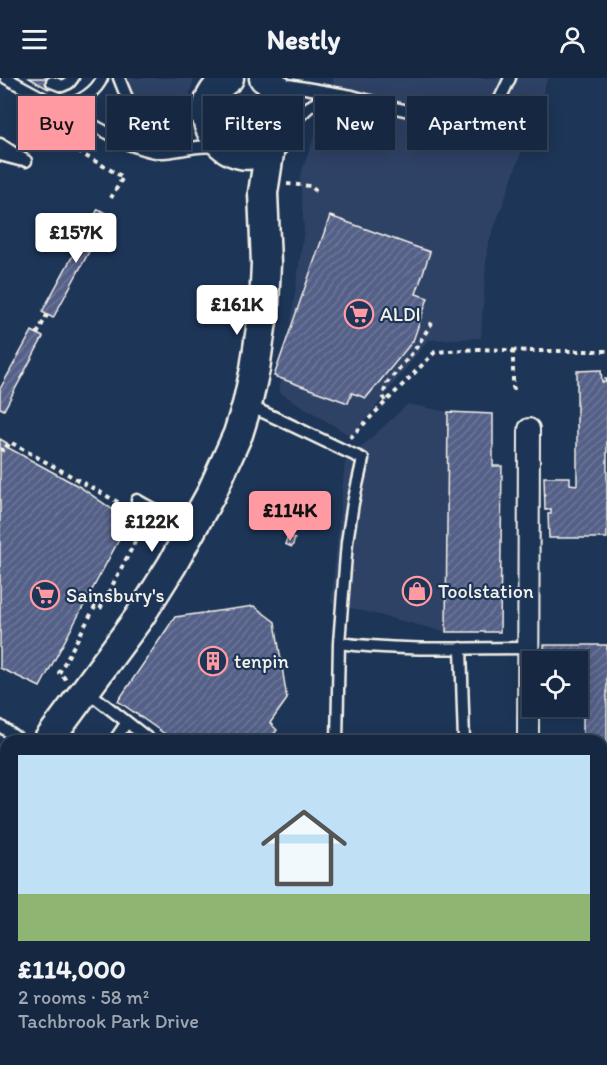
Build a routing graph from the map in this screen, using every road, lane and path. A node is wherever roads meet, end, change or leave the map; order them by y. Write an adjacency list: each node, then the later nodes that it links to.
1 (6, 78): 10 (lane)
2 (73, 78): 6 (lane)
3 (102, 78): 11 (lane)
4 (119, 78): 8 (lane)
5 (510, 78): 13 (lane)
6 (52, 81)
7 (269, 81): 9 (lane); 12 (street)
8 (215, 89): 21 (street)
9 (332, 93): 14 (lane); 15 (lane)
10 (38, 96)
11 (87, 96)
12 (283, 96)
13 (501, 96)
14 (407, 111)
15 (303, 113)
16 (95, 127): 21 (lane)
17 (0, 144): 22 (lane)
18 (75, 150): 25 (path)
19 (261, 150): 21 (street)
20 (277, 150): 23 (street)
21 (237, 153): 23 (street)
22 (0, 155)
23 (276, 188): 24 (path); 33 (street)
24 (317, 192)
25 (111, 198)
26 (47, 315): 28 (path)
27 (433, 321): 32 (path)
28 (38, 334)
29 (513, 350): 30 (path); 31 (path); 32 (path)
30 (607, 351)
31 (515, 390)
32 (385, 401): 35 (path)
33 (247, 405): 39 (street); 41 (lane)
34 (529, 429): 43 (street)
35 (346, 439)
36 (0, 449): 38 (path)
37 (136, 500): 39 (lane)
38 (123, 506)
39 (204, 509): 44 (street)
40 (141, 515): 44 (path)
41 (339, 643): 42 (lane); 51 (lane)
42 (461, 648): 43 (lane); 52 (lane)
43 (528, 648): 53 (street)
44 (78, 687): 45 (lane); 48 (street)
45 (127, 722): 49 (lane); 50 (lane)
46 (0, 726): 47 (lane)
47 (13, 735)
48 (51, 735)
49 (118, 735)
50 (144, 735)
51 (337, 735)
52 (464, 735)
53 (528, 735)

